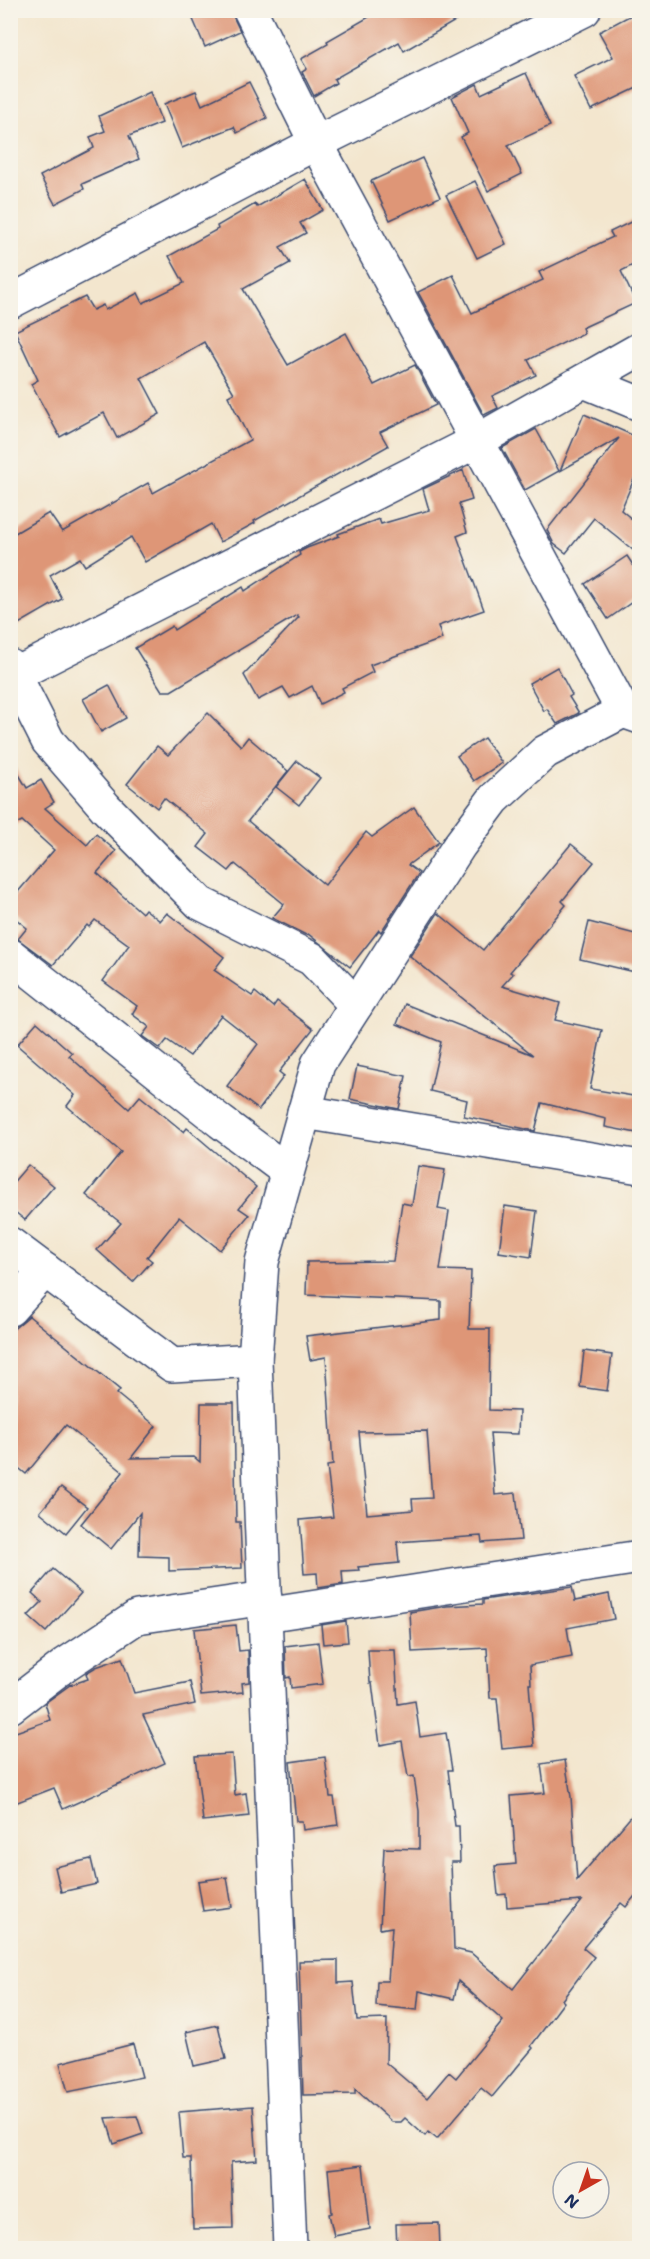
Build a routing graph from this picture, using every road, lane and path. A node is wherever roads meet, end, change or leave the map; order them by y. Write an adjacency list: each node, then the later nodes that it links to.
1 (250, 10): 3 (street)
2 (584, 10): 3 (street)
3 (316, 143): 4 (street); 8 (street)
4 (10, 302)
5 (639, 349): 6 (street)
6 (584, 381): 7 (street); 8 (street)
7 (639, 404)
8 (477, 441): 9 (street); 10 (street)
9 (12, 672): 12 (street)
10 (631, 714): 12 (street)
11 (10, 955): 15 (street)
12 (356, 1005): 13 (street)
13 (304, 1112): 14 (street); 15 (street)
14 (639, 1167)
15 (287, 1171): 19 (street)
16 (10, 1244): 17 (street)
17 (45, 1270): 18 (street); 19 (street)
18 (10, 1309)
19 (255, 1360): 21 (street)
20 (639, 1557): 21 (street)
21 (265, 1607): 22 (street); 23 (street)
22 (10, 1707)
23 (290, 2248)

